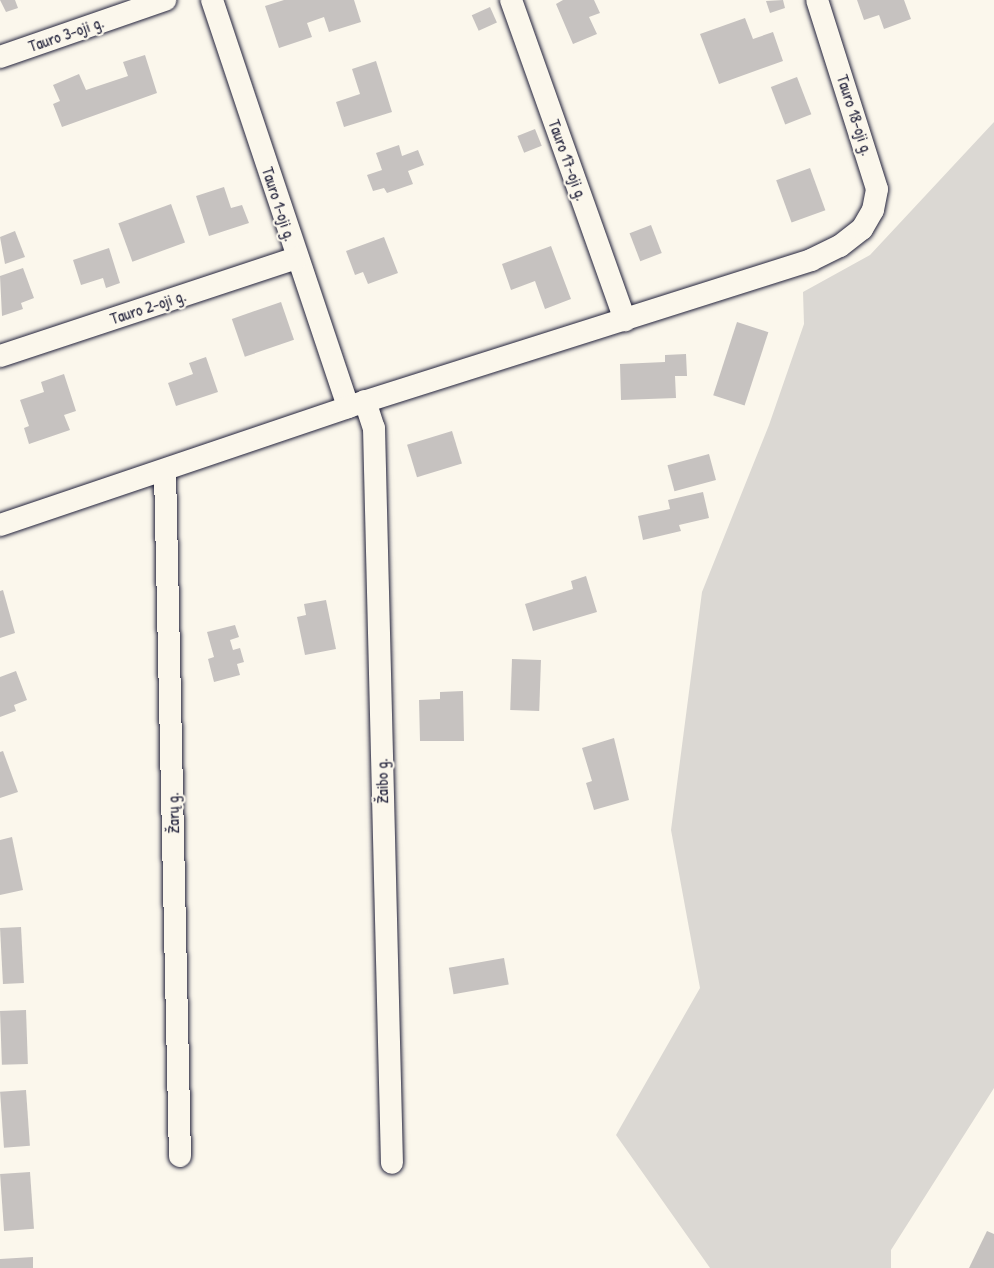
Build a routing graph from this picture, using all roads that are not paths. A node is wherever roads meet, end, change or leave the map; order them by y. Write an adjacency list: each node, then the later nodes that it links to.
1 (165, 0): 5 (street, Tauro 3-oji g.)
2 (212, 0): 6 (street, Tauro 1-oji g.)
3 (511, 0): 7 (street, Tauro 17-oji g.)
4 (817, 0): 7 (street, Tauro 18-oji g.)
5 (0, 57)
6 (297, 258): 8 (street, Tauro 2-oji g.); 9 (street, Tauro 1-oji g.)
7 (625, 320): 9 (street)
8 (0, 356)
9 (356, 404): 10 (street); 13 (street, Žaibo g.)
10 (165, 471): 11 (street); 12 (street, Žarų g.)
11 (0, 525)
12 (180, 1156)
13 (392, 1163)

